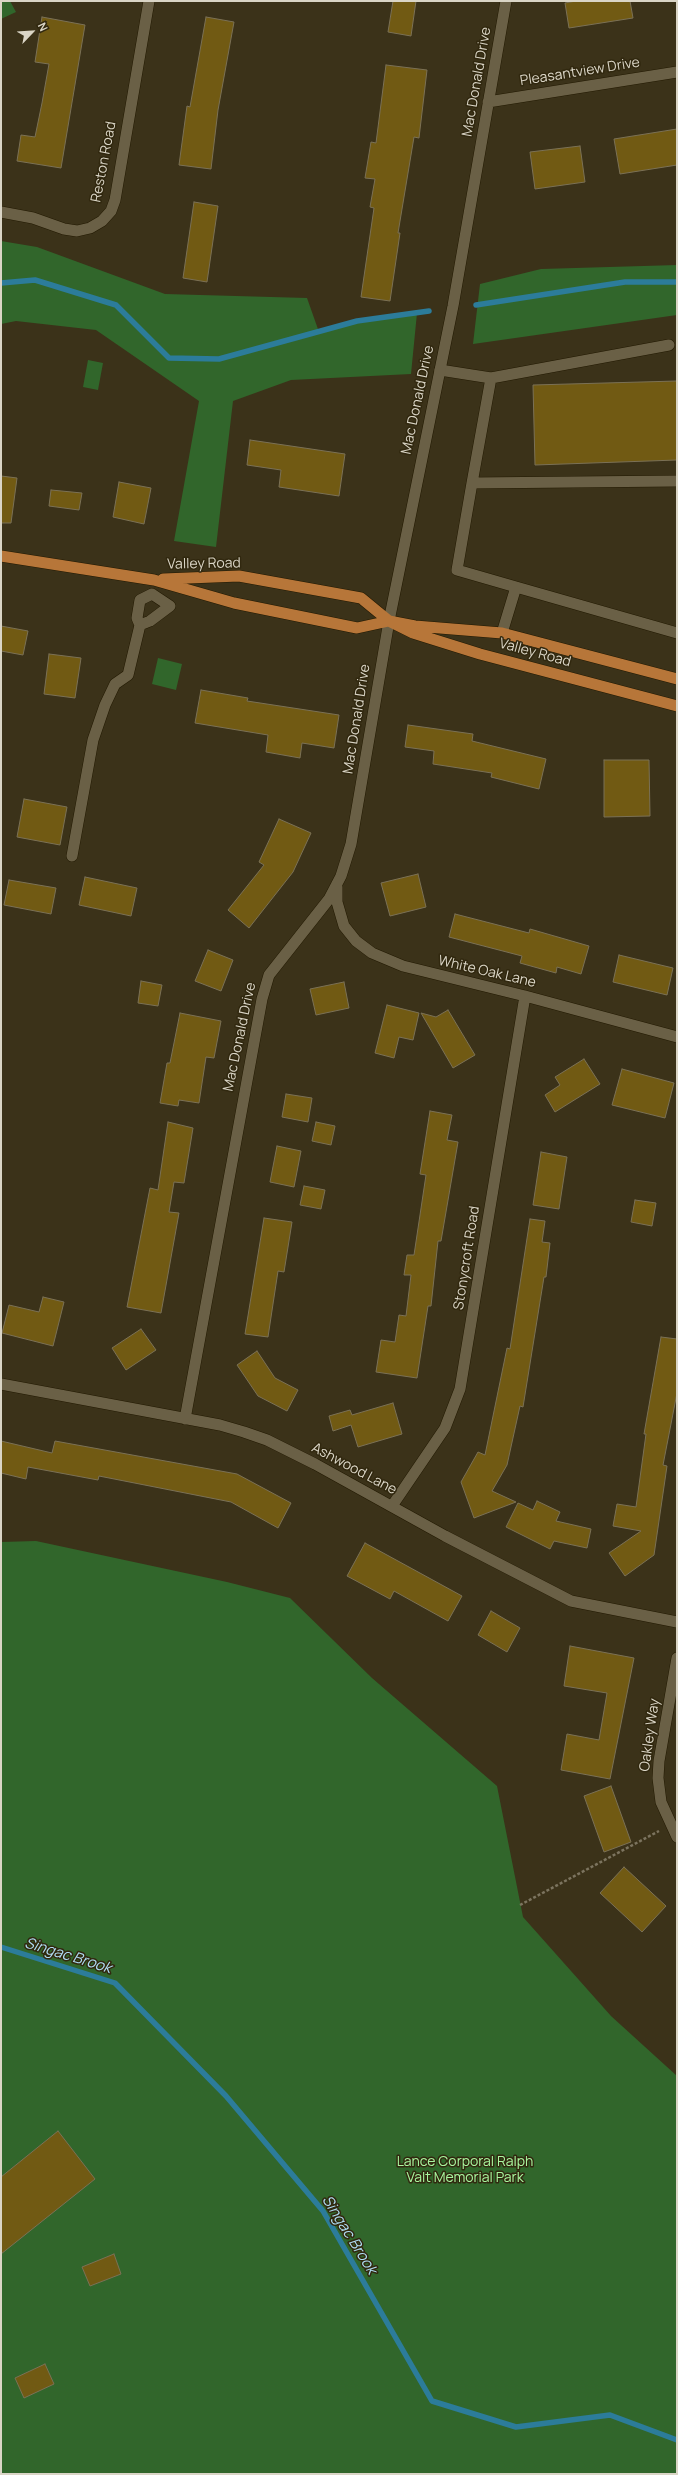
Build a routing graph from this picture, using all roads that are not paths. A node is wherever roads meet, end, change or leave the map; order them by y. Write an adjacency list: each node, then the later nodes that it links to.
1 (149, 1): 5 (street, Reston Road)
2 (506, 1): 4 (street, Mac Donald Drive)
3 (677, 72): 4 (street, Pleasantview Drive)
4 (488, 102): 7 (street, Mac Donald Drive)
5 (1, 212)
6 (669, 345): 8 (street)
7 (440, 370): 8 (street); 15 (street, Mac Donald Drive)
8 (491, 378): 10 (street)
9 (677, 481): 10 (street)
10 (472, 483): 13 (street)
11 (1, 556): 12 (main road, Valley Road)
12 (154, 580): 14 (street); 15 (main road, Valley Road); 15 (main road, Valley Road)
13 (516, 587): 17 (street); 18 (street)
14 (152, 594): 16 (street); 16 (street)
15 (389, 621): 17 (main road, Valley Road); 20 (main road, Valley Road); 22 (street, Mac Donald Drive)
16 (140, 625): 21 (street)
17 (502, 633): 19 (main road, Valley Road)
18 (677, 633)
19 (677, 679)
20 (677, 706)
21 (72, 856)
22 (337, 882): 23 (street, White Oak Lane); 26 (street, Mac Donald Drive)
23 (526, 996): 24 (street, White Oak Lane); 27 (street, Stonycroft Road)
24 (677, 1037)
25 (1, 1384): 26 (street, Ashwood Lane)
26 (185, 1419): 27 (street, Ashwood Lane)
27 (392, 1506): 28 (street, Ashwood Lane)
28 (677, 1622)
29 (677, 1658): 30 (street, Oakley Way)
30 (677, 1837)

